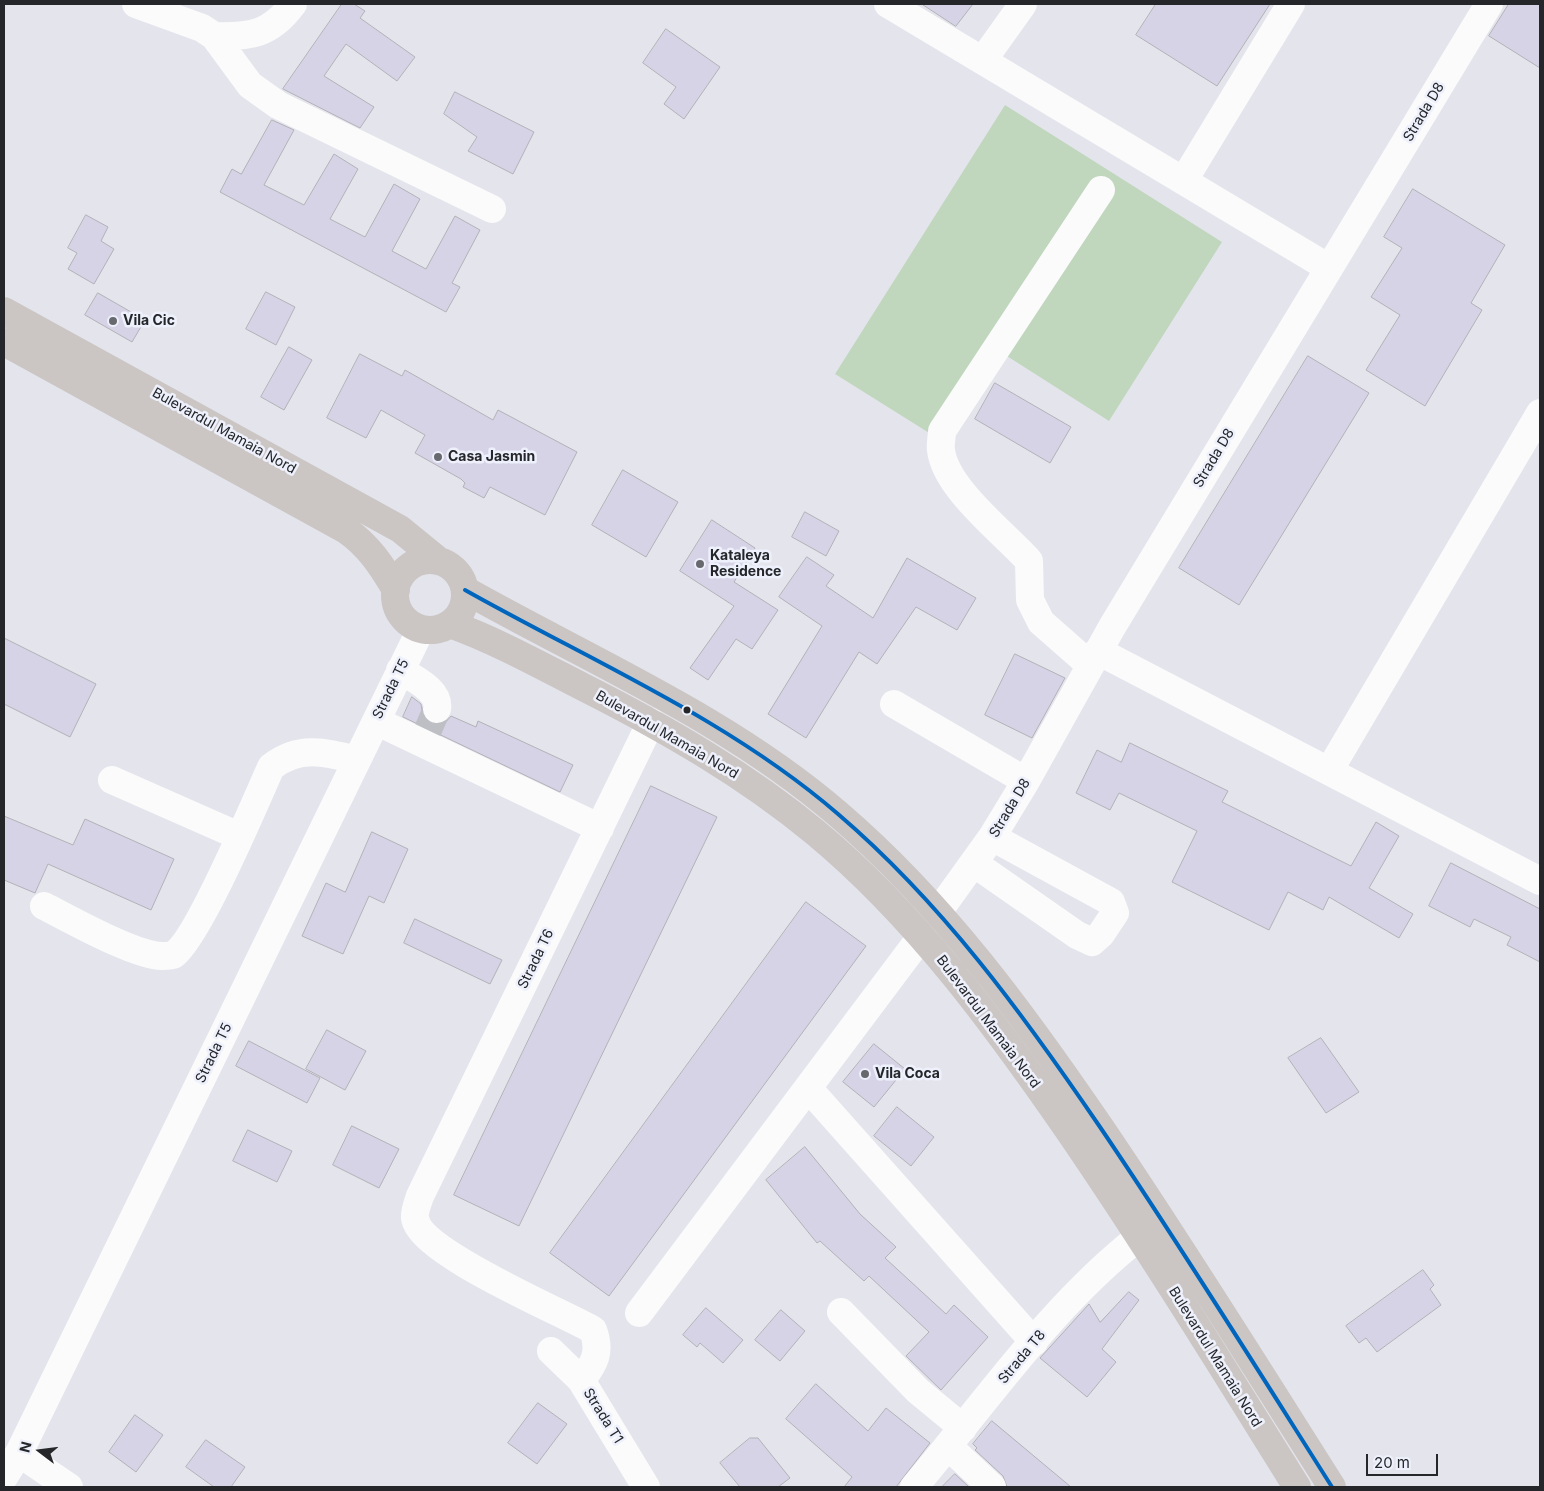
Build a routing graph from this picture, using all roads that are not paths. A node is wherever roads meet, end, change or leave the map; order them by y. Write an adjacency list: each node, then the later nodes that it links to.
1 (136, 4): 7 (street)
2 (293, 4): 7 (street)
3 (1024, 4): 8 (street)
4 (1291, 4): 9 (street)
5 (1489, 4): 12 (street, Strada D8)
6 (893, 5): 8 (street)
7 (214, 36): 11 (street)
8 (984, 60): 9 (street)
9 (1184, 180): 12 (street)
10 (1101, 190): 21 (street)
11 (492, 209)
12 (1329, 268): 21 (street, Strada D8)
13 (4, 311): 16 (main road, Bulevardul Mamaia Nord)
14 (4, 342): 17 (main road, Bulevardul Mamaia Nord)
15 (1540, 413): 28 (street)
16 (438, 560): 17 (main road); 18 (main road)
17 (396, 590): 20 (main road)
18 (465, 590): 19 (main road); 37 (main road, Bulevardul Mamaia Nord)
19 (450, 624): 20 (main road); 25 (main road, Bulevardul Mamaia Nord)
20 (421, 628): 22 (street, Strada T5)
21 (1094, 658): 28 (street); 30 (street, Strada D8)
22 (400, 670): 24 (street, Strada T5); 26 (street)
23 (894, 704): 30 (street)
24 (376, 721): 26 (street); 27 (street, Strada T5)
25 (650, 722): 31 (street, Strada T6); 38 (main road, Bulevardul Mamaia Nord)
26 (428, 728): 31 (street)
27 (357, 760): 32 (street); 47 (street, Strada T5)
28 (1329, 770): 35 (street)
29 (112, 780): 32 (street)
30 (1026, 781): 33 (street, Strada D8)
31 (600, 828): 45 (street, Strada T6)
32 (239, 836): 36 (street)
33 (992, 837): 34 (street, Strada D8); 34 (street)
34 (975, 864): 37 (street, Strada D8)
35 (1540, 882)
36 (44, 906)
37 (938, 912): 54 (main road, Bulevardul Mamaia Nord)
38 (921, 937): 39 (street); 40 (main road, Bulevardul Mamaia Nord)
39 (808, 1088): 42 (street); 43 (street)
40 (1139, 1237): 43 (street, Strada T8); 53 (main road, Bulevardul Mamaia Nord)
41 (840, 1312): 46 (street)
42 (639, 1313)
43 (1034, 1342): 46 (street, Strada T8)
44 (551, 1351): 45 (street, Strada T1)
45 (581, 1380): 50 (street, Strada T1)
46 (956, 1437): 51 (street, Strada T8); 52 (street)
47 (18, 1453): 48 (street, Strada T5); 49 (street)
48 (4, 1477)
49 (68, 1487)
50 (646, 1487)
51 (914, 1487)
52 (992, 1487)
53 (1297, 1487)
54 (1332, 1487)

